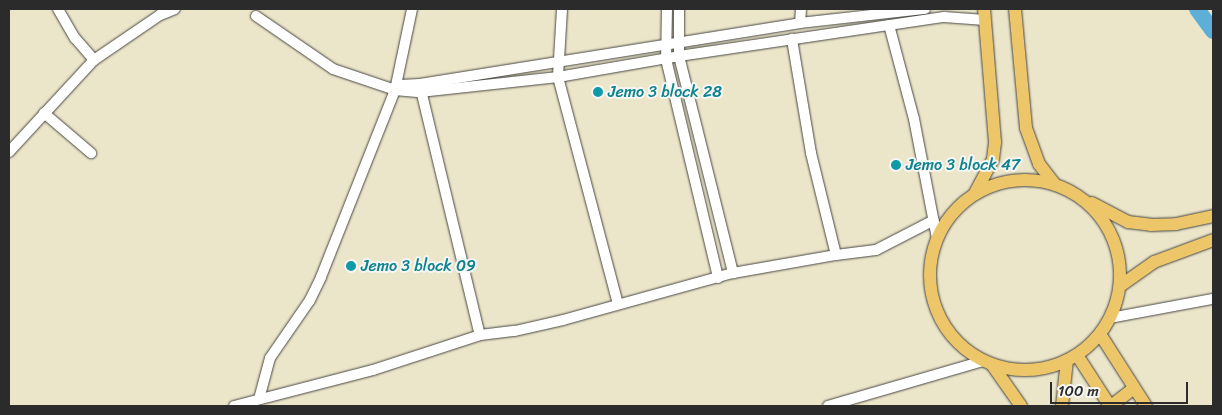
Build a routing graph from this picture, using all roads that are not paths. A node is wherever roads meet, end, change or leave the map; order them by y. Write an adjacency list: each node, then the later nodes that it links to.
1 (58, 9): 25 (street)
2 (175, 9): 11 (street)
3 (412, 9): 28 (street)
4 (562, 9): 26 (street)
5 (667, 9): 22 (street)
6 (680, 9): 20 (street)
7 (801, 9): 15 (street)
8 (926, 9): 10 (street)
9 (1015, 9): 33 (main road)
10 (891, 11): 14 (street)
11 (159, 12): 25 (street)
12 (985, 14): 16 (street); 34 (main road)
13 (256, 16): 28 (street)
14 (855, 18): 15 (street); 18 (street)
15 (800, 23): 17 (street)
16 (888, 25): 18 (street); 37 (street)
17 (764, 30): 20 (street); 21 (street)
18 (856, 30): 19 (street)
19 (792, 39): 21 (street); 40 (street)
20 (677, 43): 22 (street); 23 (street)
21 (766, 43): 23 (street)
22 (664, 45): 24 (street); 26 (street)
23 (679, 56): 24 (street); 41 (street)
24 (666, 58): 27 (street); 42 (street)
25 (94, 60): 30 (street)
26 (558, 61): 27 (street); 29 (street)
27 (558, 77): 29 (street); 45 (street)
28 (393, 87): 29 (street); 52 (street)
29 (420, 88): 48 (street)
30 (44, 113): 31 (street); 32 (street)
31 (9, 152)
32 (91, 153)
33 (1054, 183): 34 (main road); 35 (main road)
34 (975, 193): 38 (main road)
35 (1083, 198): 36 (main road); 43 (main road)
36 (1213, 216)
37 (934, 220): 38 (street); 40 (street)
38 (937, 238): 50 (main road)
39 (1213, 240): 43 (main road)
40 (836, 255): 41 (street)
41 (733, 273): 42 (street)
42 (718, 278): 45 (street)
43 (1120, 286): 46 (main road)
44 (1213, 299): 46 (street)
45 (618, 304): 48 (street)
46 (1110, 318): 47 (main road)
47 (1100, 334): 49 (main road); 51 (main road)
48 (480, 335): 52 (street)
49 (1072, 358): 50 (main road); 56 (main road); 57 (main road)
50 (988, 363): 54 (street); 55 (main road)
51 (1134, 388): 57 (main road); 58 (main road)
52 (259, 399): 53 (street)
53 (234, 406)
54 (832, 406)
55 (1021, 406)
56 (1062, 406)
57 (1110, 406)
58 (1146, 406)

